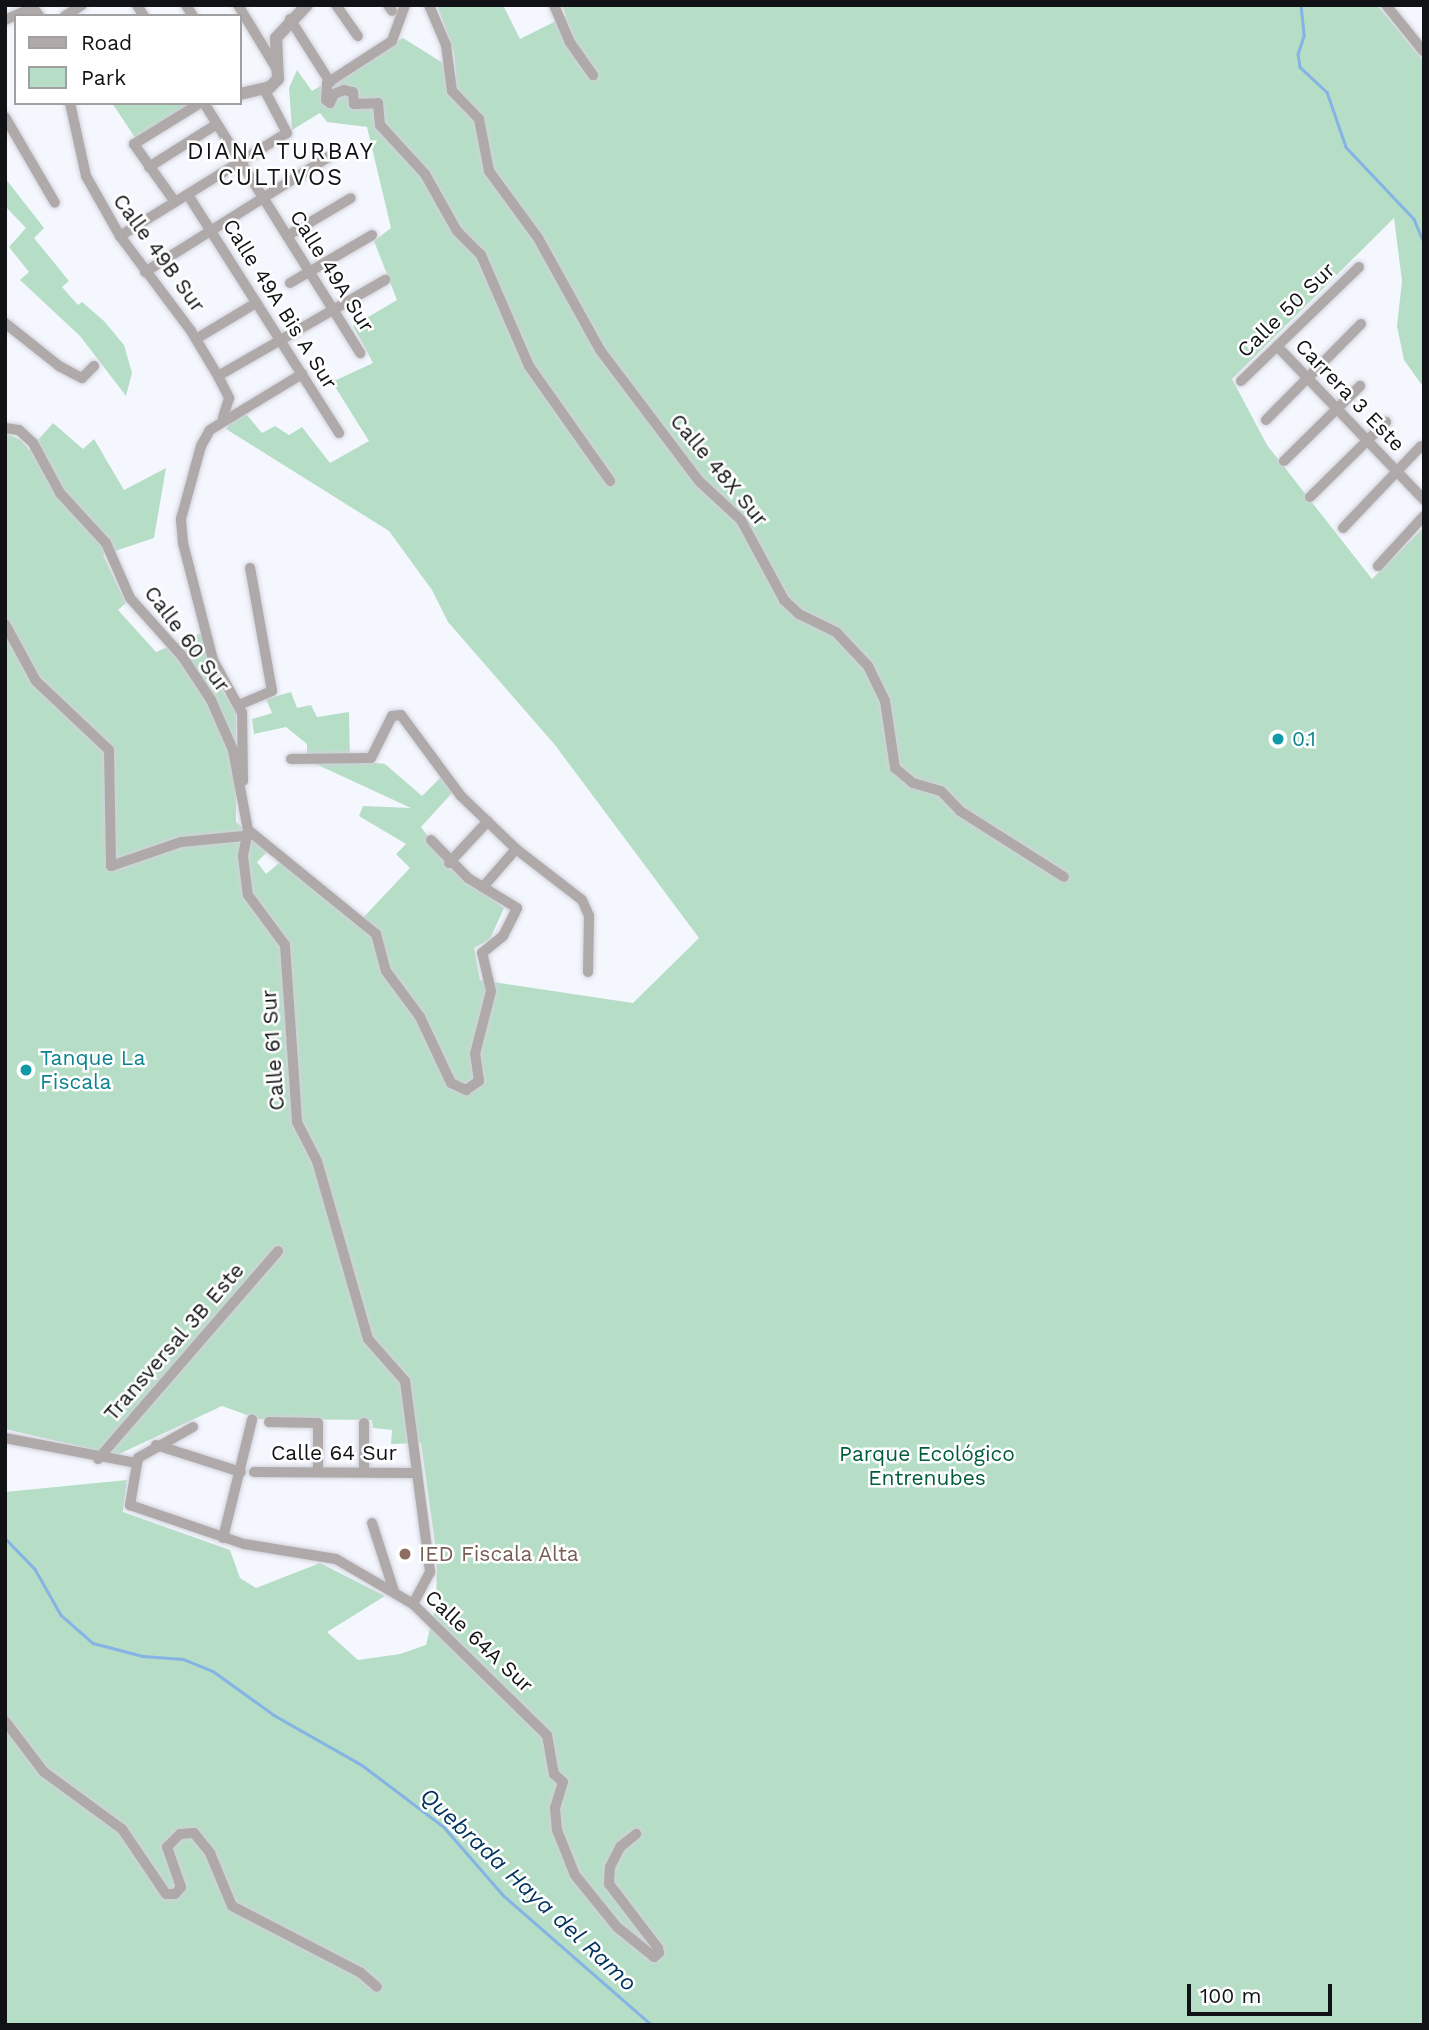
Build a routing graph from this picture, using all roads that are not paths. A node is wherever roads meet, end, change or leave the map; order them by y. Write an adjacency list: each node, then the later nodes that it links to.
1 (238, 5): 13 (street)
2 (307, 5): 8 (street)
3 (336, 5): 10 (street)
4 (405, 5): 15 (street)
5 (429, 5): 80 (street, Calle 48X Sur)
6 (554, 5): 14 (street)
7 (1386, 5): 11 (street)
8 (290, 19): 13 (street); 15 (street)
9 (1424, 30): 11 (street)
10 (358, 36)
11 (1412, 38): 12 (street)
12 (1424, 52)
13 (280, 74): 16 (street)
14 (593, 75)
15 (329, 83): 64 (street)
16 (264, 89): 17 (street); 24 (street)
17 (242, 91)
18 (70, 105): 33 (street, Calle 49B Sur)
19 (199, 105): 25 (street, Calle 49B Sur)
20 (203, 105): 22 (street, Calle 49A Sur)
21 (5, 117): 30 (street)
22 (217, 124): 24 (street, Calle 49A Sur); 25 (street)
23 (330, 156): 27 (street)
24 (241, 162): 26 (street); 27 (street, Calle 49A Sur)
25 (149, 167): 29 (street, Calle 49B Sur)
26 (188, 195): 29 (street); 31 (street, Calle 49A Bis A Sur)
27 (264, 198): 31 (street); 34 (street, Calle 49A Sur)
28 (351, 198): 34 (street)
29 (175, 202): 33 (street)
30 (55, 203)
31 (211, 231): 36 (street); 40 (street, Calle 49A Bis A Sur)
32 (372, 235): 37 (street)
33 (120, 236): 36 (street, Calle 49B Sur)
34 (287, 236): 37 (street, Calle 49A Sur)
35 (1359, 267): 46 (street, Calle 50 Sur)
36 (145, 272): 44 (street, Calle 49B Sur)
37 (310, 272): 39 (street); 41 (street, Calle 49A Sur)
38 (385, 280): 41 (street)
39 (290, 283)
40 (256, 303): 44 (street); 45 (street, Calle 49A Bis A Sur)
41 (334, 310): 45 (street); 47 (street, Calle 49A Sur)
42 (5, 323): 48 (street)
43 (1361, 324): 51 (street)
44 (196, 339): 50 (street, Calle 49B Sur)
45 (280, 340): 49 (street, Calle 49A Bis A Sur); 50 (street)
46 (1277, 346): 51 (street, Carrera 3 Este); 52 (street, Calle 50 Sur)
47 (360, 353)
48 (94, 366)
49 (302, 374): 55 (street); 59 (street, Calle 49A Bis A Sur)
50 (218, 376): 55 (street, Calle 49B Sur)
51 (1307, 378): 54 (street, Carrera 3 Este); 56 (street)
52 (1241, 381)
53 (1360, 386): 54 (street)
54 (1337, 409): 60 (street, Carrera 3 Este); 62 (street)
55 (223, 418): 72 (street)
56 (1266, 420)
57 (1386, 422): 60 (street)
58 (5, 428): 74 (street, Calle 60 Sur)
59 (339, 433)
60 (1367, 441): 63 (street, Carrera 3 Este); 65 (street)
61 (1421, 446): 63 (street)
62 (1284, 461)
63 (1397, 471): 66 (street, Carrera 3 Este); 68 (street)
64 (610, 481)
65 (1310, 497)
66 (1424, 500)
67 (1424, 516): 69 (street)
68 (1343, 528)
69 (1378, 566)
70 (250, 568): 72 (street)
71 (5, 624): 76 (street)
72 (239, 705): 74 (street)
73 (291, 759): 75 (street)
74 (242, 798): 76 (street, Calle 60 Sur)
75 (488, 821): 78 (street); 79 (street)
76 (246, 833): 81 (street); 96 (street, Calle 61 Sur)
77 (431, 840): 79 (street)
78 (516, 849): 81 (street); 82 (street)
79 (449, 863): 81 (street)
80 (1064, 877)
81 (483, 887)
82 (588, 972)
83 (278, 1251): 90 (street, Transversal 3B Este)
84 (252, 1420): 92 (street)
85 (269, 1422): 94 (street)
86 (365, 1423): 95 (street)
87 (193, 1427): 89 (street)
88 (5, 1438): 90 (street)
89 (152, 1447): 91 (street); 92 (street, Calle 64 Sur)
90 (98, 1459): 91 (street)
91 (136, 1463): 98 (street, Calle 64A Sur)
92 (241, 1472): 98 (street)
93 (254, 1472): 94 (street, Calle 64 Sur)
94 (318, 1472): 95 (street, Calle 64 Sur)
95 (364, 1472): 96 (street, Calle 64 Sur)
96 (414, 1473): 100 (street)
97 (372, 1523): 99 (street)
98 (223, 1538): 99 (street, Calle 64A Sur)
99 (394, 1591): 100 (street, Calle 64A Sur)
100 (413, 1604): 102 (street, Calle 64A Sur)
101 (5, 1721): 103 (street)
102 (636, 1834)
103 (377, 1987)

